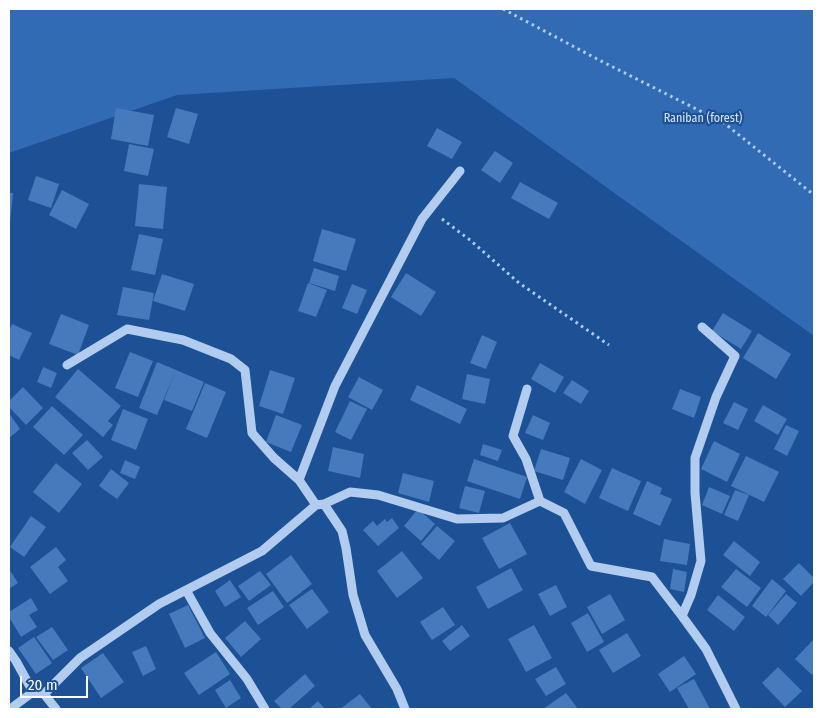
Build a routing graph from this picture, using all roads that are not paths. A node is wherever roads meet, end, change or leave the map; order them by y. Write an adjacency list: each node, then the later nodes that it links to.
1 (460, 171): 5 (street)
2 (702, 327): 9 (street)
3 (67, 365): 5 (street)
4 (527, 389): 6 (street)
5 (299, 480): 7 (street)
6 (540, 501): 7 (street); 9 (street)
7 (320, 505): 8 (street); 16 (street)
8 (186, 590): 12 (street); 15 (street)
9 (682, 616): 17 (street)
10 (9, 651): 11 (street)
11 (33, 692): 12 (street); 13 (street)
12 (44, 694): 14 (street)
13 (10, 709)
14 (56, 709)
15 (265, 709)
16 (405, 709)
17 (736, 709)

